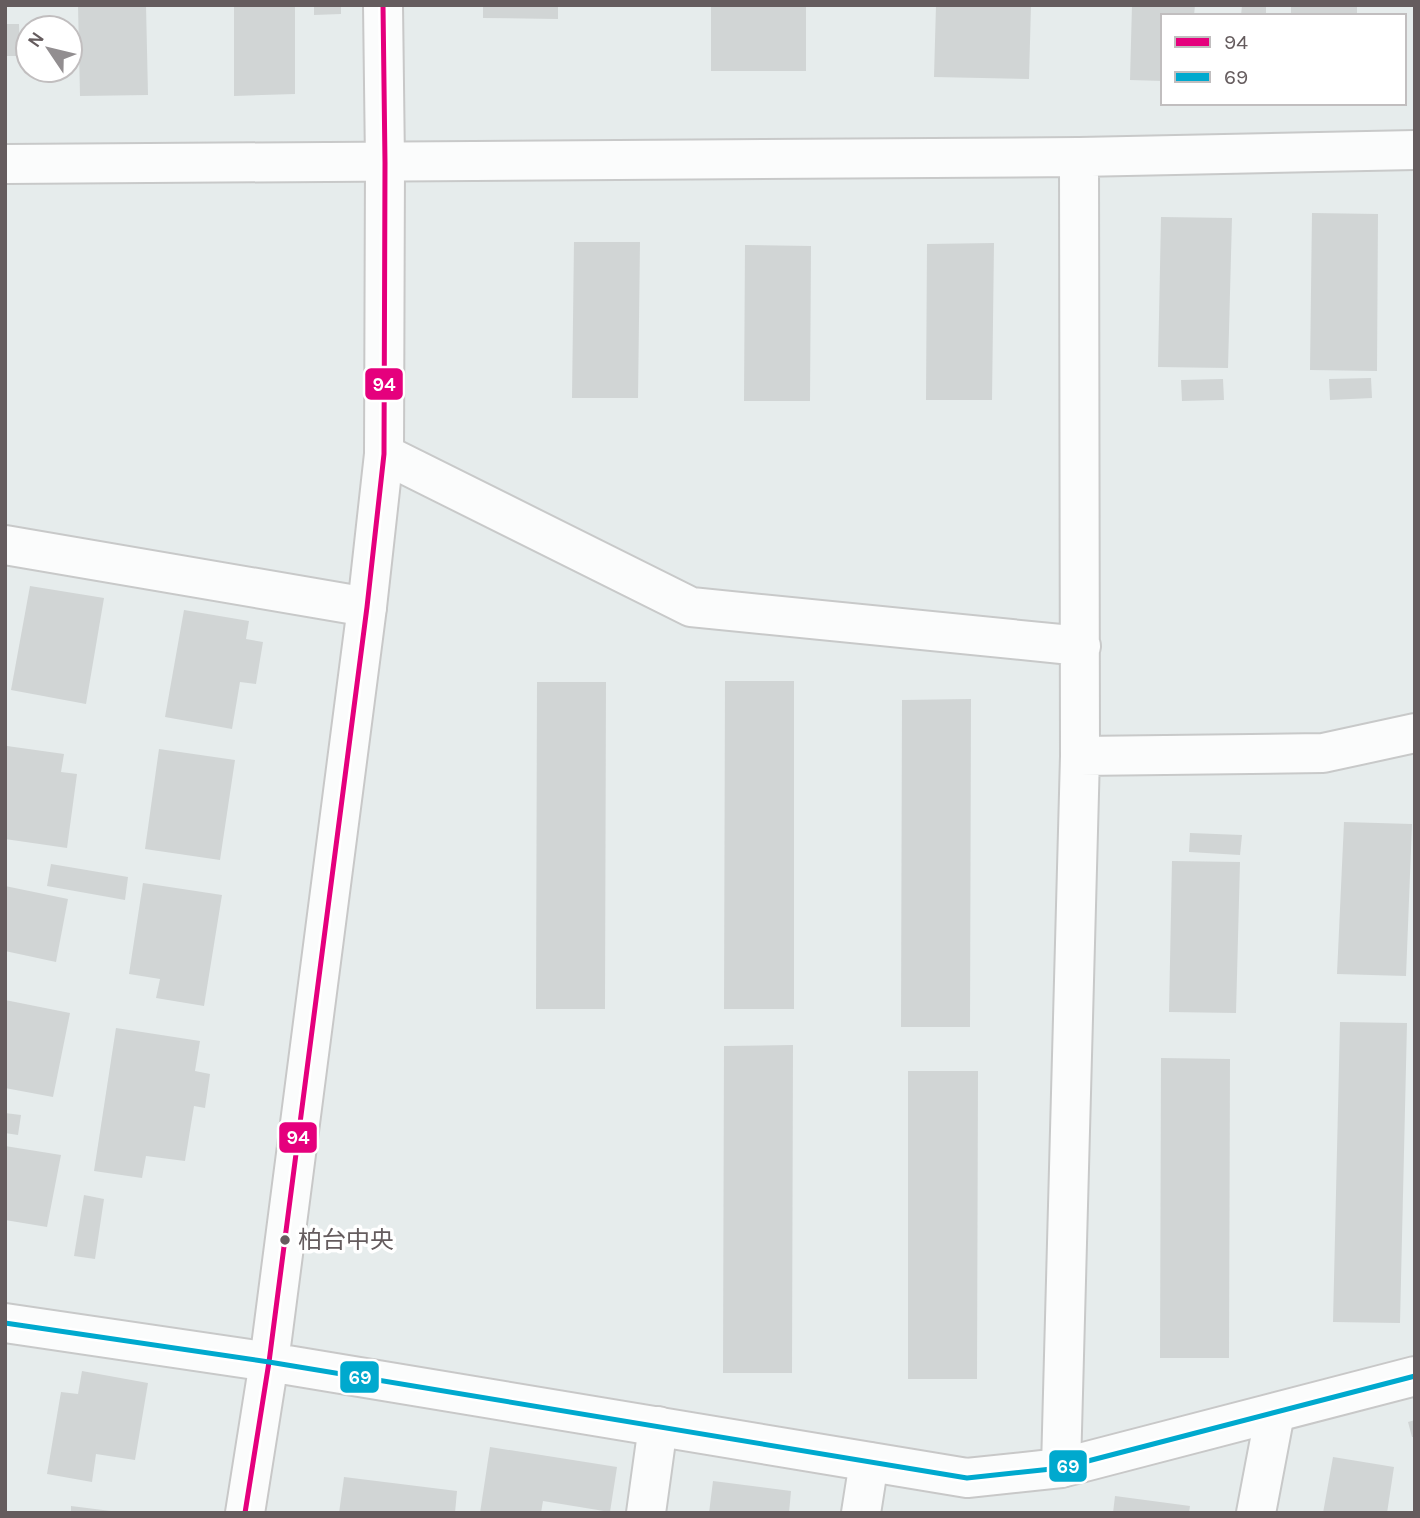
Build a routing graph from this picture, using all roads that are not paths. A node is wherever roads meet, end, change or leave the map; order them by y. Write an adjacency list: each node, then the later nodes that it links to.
1 (383, 5): 4 (street)
2 (1415, 150): 3 (street)
3 (1080, 157): 4 (street); 9 (street)
4 (385, 163): 5 (street); 6 (street)
5 (5, 164)
6 (384, 454): 8 (street); 9 (street)
7 (5, 545): 8 (street)
8 (367, 607): 13 (street)
9 (1082, 646): 11 (street)
10 (1415, 733): 11 (street)
11 (1080, 756): 18 (street)
12 (5, 1322): 13 (street)
13 (269, 1362): 16 (street); 19 (street)
14 (1415, 1376): 15 (street)
15 (1275, 1413): 18 (street); 22 (street)
16 (658, 1426): 17 (street); 20 (street)
17 (869, 1462): 18 (street); 21 (street)
18 (1060, 1468)
19 (245, 1513)
20 (646, 1513)
21 (861, 1513)
22 (1256, 1513)

